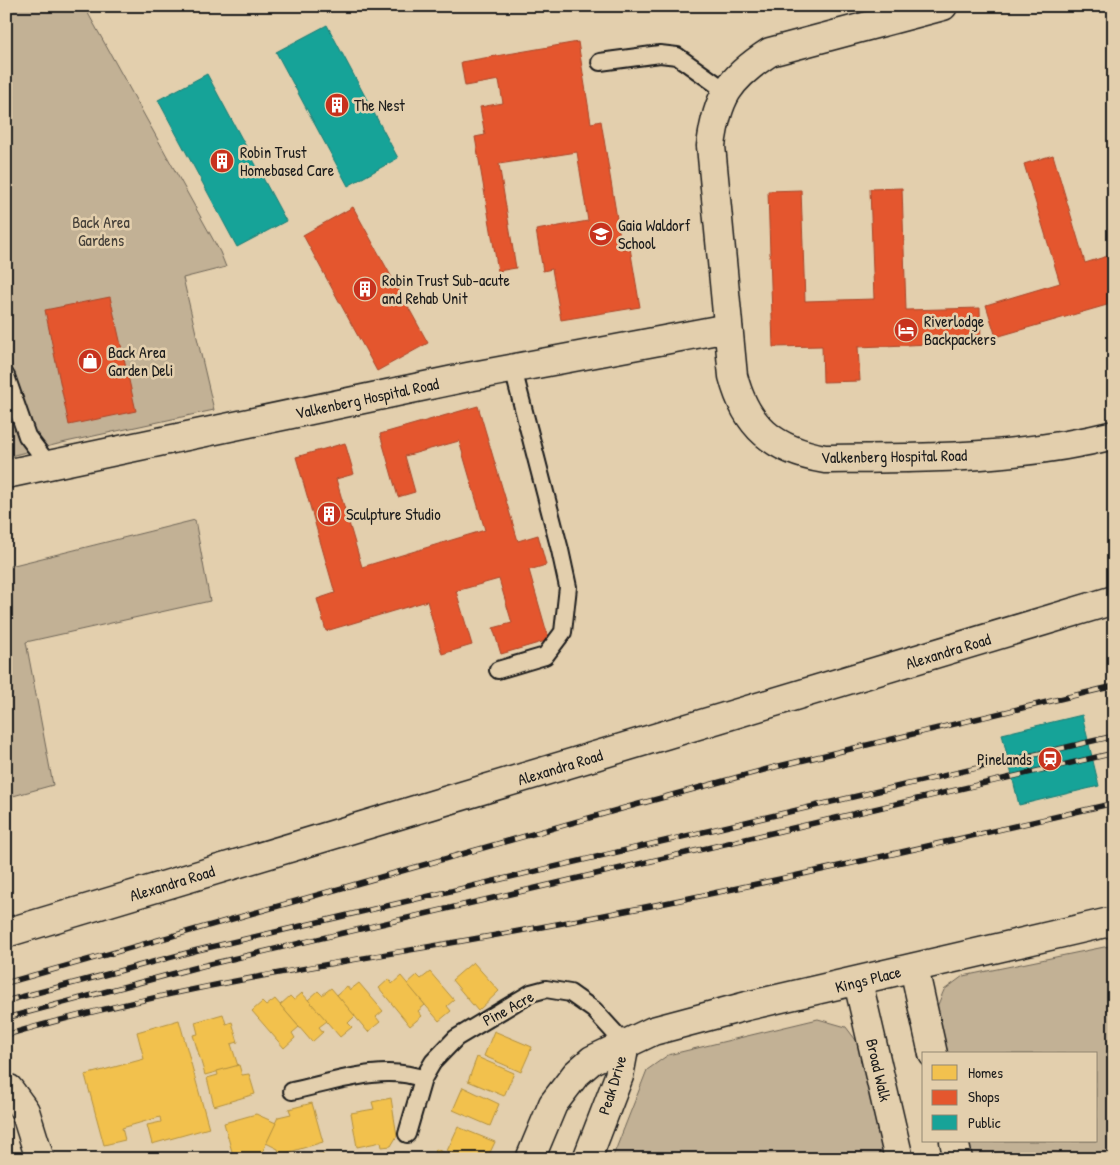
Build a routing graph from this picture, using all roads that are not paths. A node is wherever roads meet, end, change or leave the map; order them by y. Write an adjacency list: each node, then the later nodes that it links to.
1 (943, 6): 3 (street, Valkenberg Hospital Road)
2 (600, 62): 3 (lane)
3 (726, 91): 4 (street, Valkenberg Hospital Road)
4 (728, 328): 5 (street, Valkenberg Hospital Road); 7 (street, Valkenberg Hospital Road)
5 (513, 368): 8 (street, Valkenberg Hospital Road); 11 (lane)
6 (6, 376): 8 (lane)
7 (1114, 434)
8 (49, 465): 9 (street, Valkenberg Hospital Road)
9 (6, 474)
10 (1114, 600): 13 (street, Alexandra Road)
11 (498, 670)
12 (1114, 921): 14 (street, Kings Place)
13 (6, 933)
14 (914, 968): 15 (street, Kings Place); 17 (street)
15 (858, 982): 16 (street, Kings Place); 26 (street, Broad Walk)
16 (624, 1044): 18 (lane, Pine Acre); 24 (street, Peak Drive); 25 (street, Peak Drive)
17 (934, 1052)
18 (423, 1078): 20 (lane); 21 (lane, Pine Acre)
19 (6, 1089): 23 (street)
20 (292, 1091)
21 (407, 1134)
22 (954, 1142): 27 (street)
23 (40, 1159)
24 (530, 1159)
25 (587, 1159)
26 (899, 1159)
27 (958, 1159)

